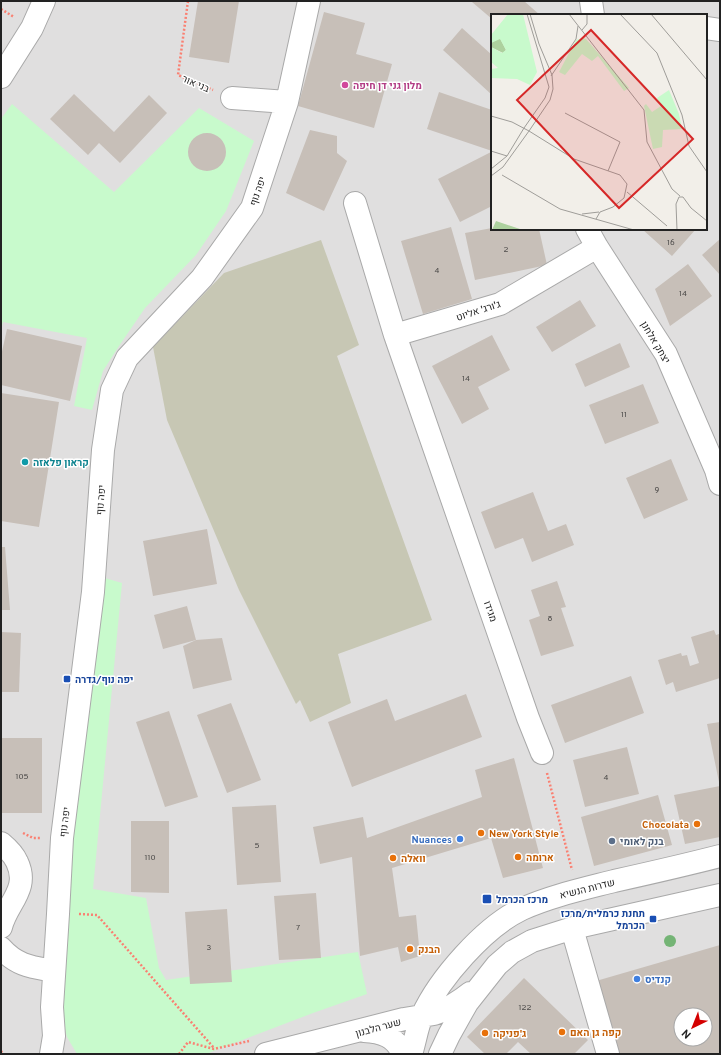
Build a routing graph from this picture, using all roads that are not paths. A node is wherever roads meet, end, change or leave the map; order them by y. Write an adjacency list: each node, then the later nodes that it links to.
1 (44, 1): 7 (street)
2 (310, 1): 9 (street, יפה נוף)
3 (591, 1): 4 (street)
4 (593, 14)
5 (707, 28): 6 (street)
6 (720, 30)
7 (1, 77)
8 (232, 98): 9 (street)
9 (287, 102): 21 (street, יפה נוף)
10 (355, 203): 12 (street, מגידו)
11 (592, 238): 12 (street, ג'ורג' אליוט); 13 (street, יצחק אלחנן)
12 (395, 335): 14 (street, מגידו)
13 (720, 484)
14 (542, 753)
15 (1, 843): 18 (street)
16 (720, 856): 23 (street, שדרות הנשיא)
17 (720, 896): 19 (street)
18 (1, 927)
19 (573, 928): 22 (street); 30 (street)
20 (1, 948): 21 (street)
21 (54, 970): 25 (street, יפה נוף)
22 (482, 983): 23 (street, שער הלבנון); 29 (street)
23 (422, 1017): 24 (street, שער הלבנון); 28 (street, שדרות הנשיא)
24 (361, 1031): 26 (street, שער הלבנון); 27 (street)
25 (56, 1048)
26 (266, 1054)
27 (403, 1054)
28 (412, 1054)
29 (440, 1054)
30 (608, 1054)

